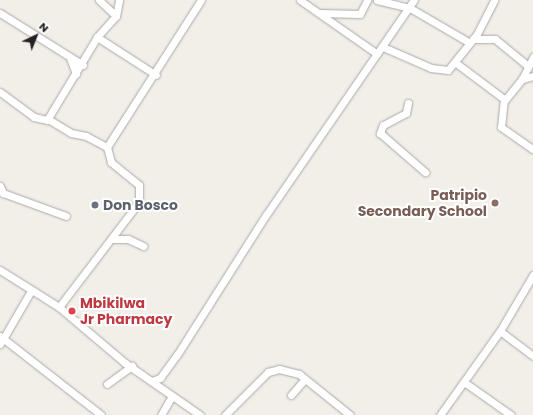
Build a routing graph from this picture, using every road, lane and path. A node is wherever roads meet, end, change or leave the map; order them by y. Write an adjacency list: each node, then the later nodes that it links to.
1 (99, 0): 12 (street)
2 (119, 0): 12 (street)
3 (201, 0): 23 (street)
4 (300, 0): 11 (street)
5 (367, 0): 11 (street)
6 (376, 0): 9 (street)
7 (414, 0): 9 (street)
8 (494, 0): 14 (street)
9 (410, 8): 14 (street); 15 (street)
10 (0, 13): 18 (street)
11 (318, 13): 16 (street)
12 (116, 16): 13 (street)
13 (97, 37): 20 (street); 23 (street)
14 (472, 41): 19 (street); 21 (street)
15 (383, 47): 16 (street); 19 (street)
16 (377, 54): 46 (street)
17 (533, 57): 21 (street)
18 (70, 58): 20 (street); 22 (street)
19 (456, 63): 27 (street)
20 (83, 65): 22 (street)
21 (528, 66): 25 (street)
22 (76, 74): 29 (street)
23 (156, 75): 30 (street)
24 (533, 76): 25 (street)
25 (522, 79): 27 (street)
26 (0, 92): 29 (street)
27 (505, 100): 31 (street)
28 (408, 103): 32 (street)
29 (48, 119): 30 (street)
30 (107, 147): 35 (street)
31 (533, 149)
32 (425, 172)
33 (1, 190): 34 (street)
34 (66, 216)
35 (113, 239): 36 (street); 40 (street)
36 (143, 246)
37 (0, 270): 39 (street)
38 (532, 278): 41 (street)
39 (30, 291): 40 (street); 42 (street)
40 (59, 307): 44 (street)
41 (500, 331): 43 (street); 47 (street)
42 (1, 340): 51 (street)
43 (533, 356)
44 (132, 366): 46 (street); 48 (street)
45 (305, 379): 49 (street); 54 (street); 55 (street)
46 (152, 381): 50 (street)
47 (464, 382): 56 (street); 57 (street)
48 (107, 384)
49 (291, 395)
50 (172, 396): 52 (street); 53 (street)
51 (101, 415)
52 (161, 415)
53 (200, 415)
54 (225, 415)
55 (350, 415)
56 (440, 415)
57 (511, 415)

